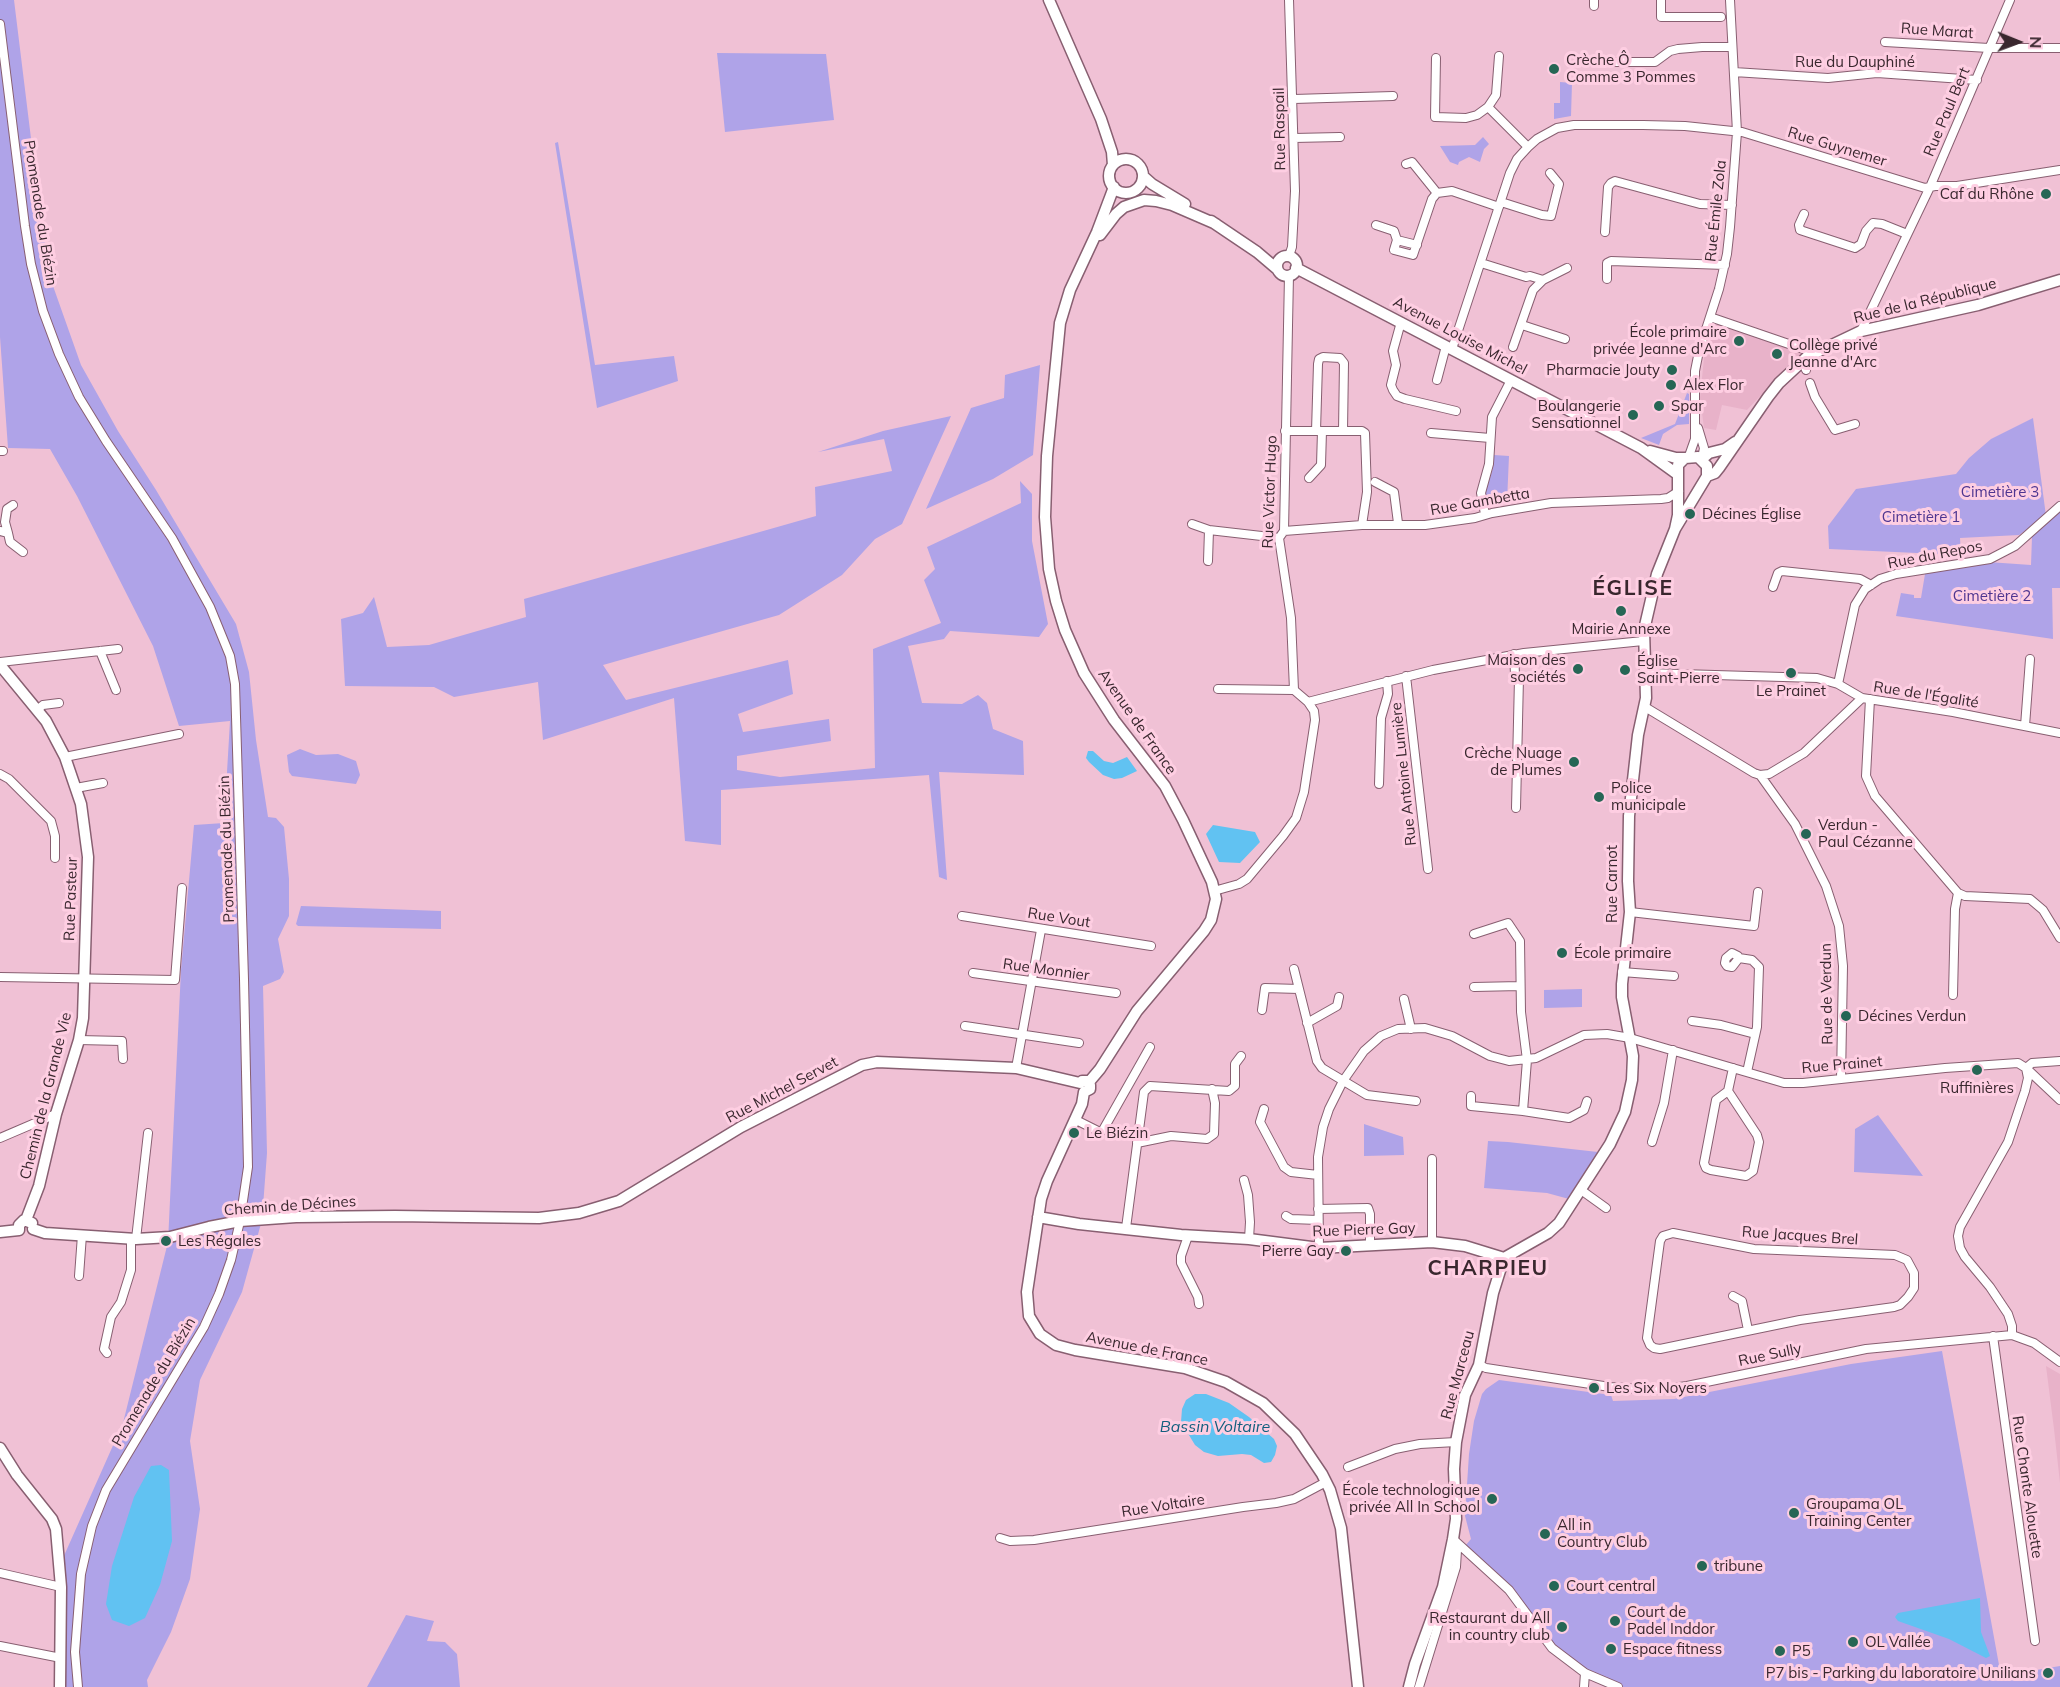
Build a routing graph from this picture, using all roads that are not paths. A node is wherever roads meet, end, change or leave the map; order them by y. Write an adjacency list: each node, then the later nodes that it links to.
1 (1049, 0): 20 (street)
2 (1289, 0): 18 (street, Rue Raspail)
3 (1661, 0): 6 (street)
4 (1730, 0): 9 (street, Rue Émile Zola)
5 (2010, 0): 10 (street, Rue Paul Bert)
6 (1721, 17)
7 (0, 24): 202 (street, Promenade du Biézin)
8 (1885, 42): 10 (street, Rue Marat)
9 (1732, 47): 14 (street); 15 (street, Rue Émile Zola)
10 (1989, 48): 11 (street, Rue Marat); 16 (street, Rue Paul Bert)
11 (2060, 48)
12 (1499, 56): 19 (street)
13 (1436, 58): 19 (street)
14 (1588, 62)
15 (1734, 72): 16 (street, Rue du Dauphiné); 21 (street, Rue Émile Zola)
16 (1977, 80): 31 (street, Rue Paul Bert)
17 (1393, 96): 18 (street)
18 (1294, 99): 23 (street, Rue Raspail)
19 (1488, 107): 24 (street)
20 (1101, 118): 25 (street); 27 (street)
21 (1737, 132): 24 (street, Rue Guynemer); 31 (street, Rue Guynemer); 36 (street, Rue Émile Zola)
22 (1340, 137): 23 (street)
23 (1294, 138): 44 (street, Rue Raspail)
24 (1528, 147): 35 (street, Rue Guynemer)
25 (1127, 159): 27 (street); 30 (street)
26 (1406, 164): 34 (street)
27 (1113, 165): 33 (street)
28 (2060, 170): 31 (street, Rue Guynemer)
29 (1550, 173): 35 (street)
30 (1143, 176): 32 (street); 38 (street)
31 (1930, 187): 42 (street, Rue Paul Bert)
32 (1137, 189): 33 (street); 38 (street)
33 (1119, 190): 55 (street, Avenue de France)
34 (1437, 193): 35 (street); 40 (street)
35 (1500, 204): 45 (street, Rue Guynemer)
36 (1731, 205): 41 (street); 46 (street, Rue Émile Zola)
37 (1804, 214): 42 (street)
38 (1203, 215): 39 (street)
39 (1216, 224): 43 (street); 55 (street)
40 (1376, 225)
41 (1605, 232)
42 (1907, 234): 59 (street, Rue Paul Bert)
43 (1257, 252): 44 (street); 48 (street)
44 (1285, 257): 48 (street); 49 (street)
45 (1481, 263): 50 (street); 61 (street, Rue Guynemer)
46 (1725, 265): 51 (street); 56 (street, Rue Émile Zola)
47 (1567, 268): 52 (street)
48 (1278, 269): 49 (street)
49 (1292, 271): 57 (street, Avenue Louise Michel); 71 (street, Rue Victor Hugo)
50 (1526, 277): 52 (street); 54 (street)
51 (1607, 279)
52 (1543, 280): 54 (street)
53 (2060, 280): 59 (street, Rue de la République)
54 (1533, 290): 58 (street)
55 (1063, 311): 130 (street, Avenue de France)
56 (1710, 317): 63 (street); 68 (street, Rue Émile Zola)
57 (1401, 322): 61 (street, Avenue Louise Michel); 67 (street)
58 (1522, 325): 60 (street); 62 (street)
59 (1861, 331): 63 (street, Rue de la République)
60 (1565, 339)
61 (1449, 347): 64 (street, Rue Guynemer); 65 (street, Avenue Louise Michel)
62 (1513, 347)
63 (1815, 352): 76 (street, Rue de la République)
64 (1437, 380)
65 (1511, 380): 74 (street); 77 (street, Avenue Louise Michel)
66 (1810, 383): 69 (street)
67 (1456, 411)
68 (1696, 420): 75 (street, Rue Émile Zola); 78 (street, Rue Émile Zola)
69 (1855, 424)
70 (1343, 430): 72 (street); 72 (street); 90 (street)
71 (1285, 431): 72 (street); 94 (street, Rue Victor Hugo)
72 (1319, 431): 81 (street)
73 (1431, 433): 74 (street)
74 (1490, 438): 87 (street)
75 (1702, 441): 76 (street); 79 (street, Rue Émile Zola)
76 (1736, 442): 79 (street); 82 (street, Rue de la République)
77 (1641, 448): 78 (street, Avenue Louise Michel); 80 (street, Avenue Louise Michel)
78 (1687, 457): 79 (street); 80 (street)
79 (1702, 459): 82 (street)
80 (1678, 476): 82 (street); 84 (street, Rue de la République)
81 (1309, 478)
82 (1705, 480): 91 (street, Rue de la République)
83 (1375, 482): 88 (street)
84 (1679, 491): 87 (street, Rue Gambetta); 91 (street, Rue de la République)
85 (13, 505): 93 (street)
86 (2060, 506): 97 (street, Rue du Repos)
87 (1485, 514): 88 (street, Rue Gambetta)
88 (1398, 523): 90 (street, Rue Gambetta)
89 (1192, 524): 92 (street, Rue Gambetta)
90 (1362, 525): 94 (street, Rue Gambetta)
91 (1675, 529): 99 (street, Rue de la République)
92 (1209, 530): 94 (street, Rue Gambetta); 96 (street)
93 (4, 532): 95 (street)
94 (1281, 534): 111 (street, Rue Victor Hugo)
95 (23, 552)
96 (1208, 561)
97 (1870, 585): 98 (street); 108 (street)
98 (1773, 587)
99 (1643, 642): 102 (street, Rue Antoine Lumière); 105 (street, Rue de la République)
100 (118, 649): 101 (street)
101 (100, 651): 104 (street); 110 (street)
102 (1514, 654): 106 (street, Rue Antoine Lumière); 126 (street)
103 (2030, 659): 117 (street)
104 (0, 664): 116 (street, Rue Pasteur)
105 (1647, 673): 108 (street, Rue de l'Égalité); 115 (street, Rue Carnot)
106 (1407, 676): 107 (street, Rue Antoine Lumière); 128 (street, Rue Antoine Lumière)
107 (1387, 681): 114 (street, Rue Antoine Lumière); 124 (street)
108 (1838, 684): 112 (street, Rue de l'Égalité)
109 (1218, 689): 111 (street)
110 (116, 690)
111 (1294, 690): 114 (street)
112 (1866, 699): 117 (street, Rue de l'Égalité); 122 (street); 132 (street)
113 (59, 702): 116 (street)
114 (1308, 702): 130 (street)
115 (1645, 707): 122 (street, Rue de Verdun); 133 (street, Rue Carnot)
116 (37, 710): 120 (street, Rue Pasteur)
117 (2025, 726): 118 (street, Rue de l'Égalité)
118 (2060, 733)
119 (179, 734): 120 (street)
120 (65, 757): 125 (street, Rue Pasteur)
121 (0, 774): 127 (street)
122 (1760, 775): 174 (street, Rue de Verdun)
123 (103, 783): 125 (street)
124 (1379, 784)
125 (76, 788): 145 (street, Rue Pasteur)
126 (1516, 808)
127 (55, 858)
128 (1428, 869)
129 (182, 888): 145 (street)
130 (1214, 891): 176 (street, Avenue de France)
131 (1758, 892): 133 (street)
132 (1958, 893): 137 (street); 151 (street)
133 (1630, 912): 141 (street, Rue Carnot)
134 (962, 916): 135 (street, Rue Vout)
135 (1041, 930): 138 (street, Rue Vout); 146 (street)
136 (1474, 934): 147 (street)
137 (2060, 939)
138 (1151, 946)
139 (1738, 958): 160 (street)
140 (1294, 969): 149 (street)
141 (1622, 972): 144 (street); 161 (street, Rue Carnot)
142 (974, 973): 146 (street, Rue Monnier)
143 (0, 976): 145 (street)
144 (1674, 976)
145 (86, 978): 162 (street, Chemin de la Grande Vie)
146 (1031, 982): 150 (street, Rue Monnier); 159 (street)
147 (1520, 986): 148 (street); 168 (street)
148 (1474, 987)
149 (1299, 989): 154 (street); 156 (street)
150 (1116, 993)
151 (1953, 995)
152 (1339, 998): 156 (street)
153 (1404, 999): 158 (street)
154 (1262, 1010)
155 (1692, 1021): 160 (street)
156 (1307, 1023): 175 (street)
157 (965, 1026): 159 (street)
158 (1411, 1029): 168 (street); 175 (street)
159 (1022, 1034): 163 (street); 170 (street)
160 (1755, 1034): 173 (street)
161 (1630, 1038): 165 (street, Rue Prainet); 168 (street, Rue Prainet); 194 (street, Rue Carnot)
162 (79, 1040): 167 (street); 185 (street, Chemin de la Grande Vie)
163 (1079, 1043)
164 (1150, 1047): 186 (street)
165 (1673, 1050): 171 (street, Rue Prainet); 189 (street)
166 (1241, 1056): 177 (street)
167 (123, 1059)
168 (1527, 1060): 184 (street)
169 (2060, 1061): 172 (street, Rue Prainet)
170 (1016, 1068): 176 (street, Rue Michel Servet); 199 (street, Rue Michel Servet)
171 (1733, 1068): 173 (street, Rue Prainet); 178 (street)
172 (2026, 1068): 174 (street, Rue Prainet); 180 (street); 219 (street)
173 (1747, 1072): 174 (street, Rue Prainet)
174 (1841, 1079)
175 (1343, 1081): 181 (street); 192 (street)
176 (1084, 1086): 186 (street, Avenue de France)
177 (1212, 1089): 190 (street); 190 (street)
178 (1728, 1091): 178 (street)
179 (1471, 1096): 184 (street)
180 (2060, 1100)
181 (1416, 1101)
182 (1587, 1101): 184 (street)
183 (1264, 1109): 192 (street)
184 (1523, 1111)
185 (56, 1114): 188 (street); 200 (street, Chemin de la Grande Vie)
186 (1076, 1120): 197 (street, Avenue de France)
187 (148, 1133): 209 (street)
188 (0, 1138)
189 (1652, 1142)
190 (1137, 1143): 203 (street)
191 (1432, 1159): 211 (street)
192 (1318, 1175): 196 (street)
193 (1244, 1180): 210 (street)
194 (1581, 1190): 195 (street); 214 (street, Rue Carnot)
195 (1606, 1208)
196 (1318, 1209): 201 (street); 212 (street)
197 (1038, 1216): 203 (street, Rue Pierre Gay); 227 (street, Avenue de France)
198 (1286, 1216): 201 (street)
199 (515, 1218): 202 (street, Chemin de Décines)
200 (26, 1220): 204 (street); 205 (street)
201 (1318, 1220): 213 (street)
202 (240, 1221): 209 (street, Chemin de Décines); 237 (street, Promenade du Biézin)
203 (1126, 1228): 208 (street, Rue Pierre Gay)
204 (33, 1229): 205 (street); 207 (street, Chemin de Décines)
205 (19, 1230): 206 (street)
206 (0, 1232)
207 (82, 1235): 209 (street, Chemin de Décines); 215 (street)
208 (1188, 1236): 210 (street, Rue Pierre Gay); 217 (street)
209 (134, 1239): 221 (street)
210 (1249, 1239): 213 (street, Rue Pierre Gay)
211 (1432, 1242): 212 (street, Rue Pierre Gay); 214 (street, Rue Pierre Gay)
212 (1370, 1245): 213 (street, Rue Pierre Gay)
213 (1318, 1248)
214 (1504, 1258): 223 (street, Rue Marceau)
215 (79, 1276)
216 (1733, 1296): 218 (street)
217 (1199, 1304)
218 (1748, 1330): 218 (street, Rue Jacques Brel)
219 (2012, 1335): 220 (street, Rue Sully); 222 (street, Rue Sully)
220 (1993, 1336): 223 (street, Rue Sully); 232 (street, Rue Chante Alouette)
221 (107, 1353)
222 (2060, 1362)
223 (1479, 1365): 224 (street, Rue Marceau)
224 (1456, 1442): 226 (street); 229 (street, Rue Marceau)
225 (0, 1449): 231 (street)
226 (1348, 1467)
227 (1326, 1482): 228 (street, Rue Voltaire); 238 (street, Avenue de France)
228 (1000, 1538)
229 (1454, 1539): 235 (street); 239 (street, Rue Marceau); 240 (street, Rue Marceau)
230 (0, 1573): 231 (street)
231 (61, 1587): 234 (street)
232 (2035, 1641)
233 (0, 1646): 234 (street)
234 (61, 1658): 236 (street)
235 (1585, 1673): 241 (street); 242 (street)
236 (60, 1687)
237 (78, 1687)
238 (1358, 1687)
239 (1409, 1687)
240 (1419, 1687)
241 (1584, 1687)
242 (1618, 1687)

